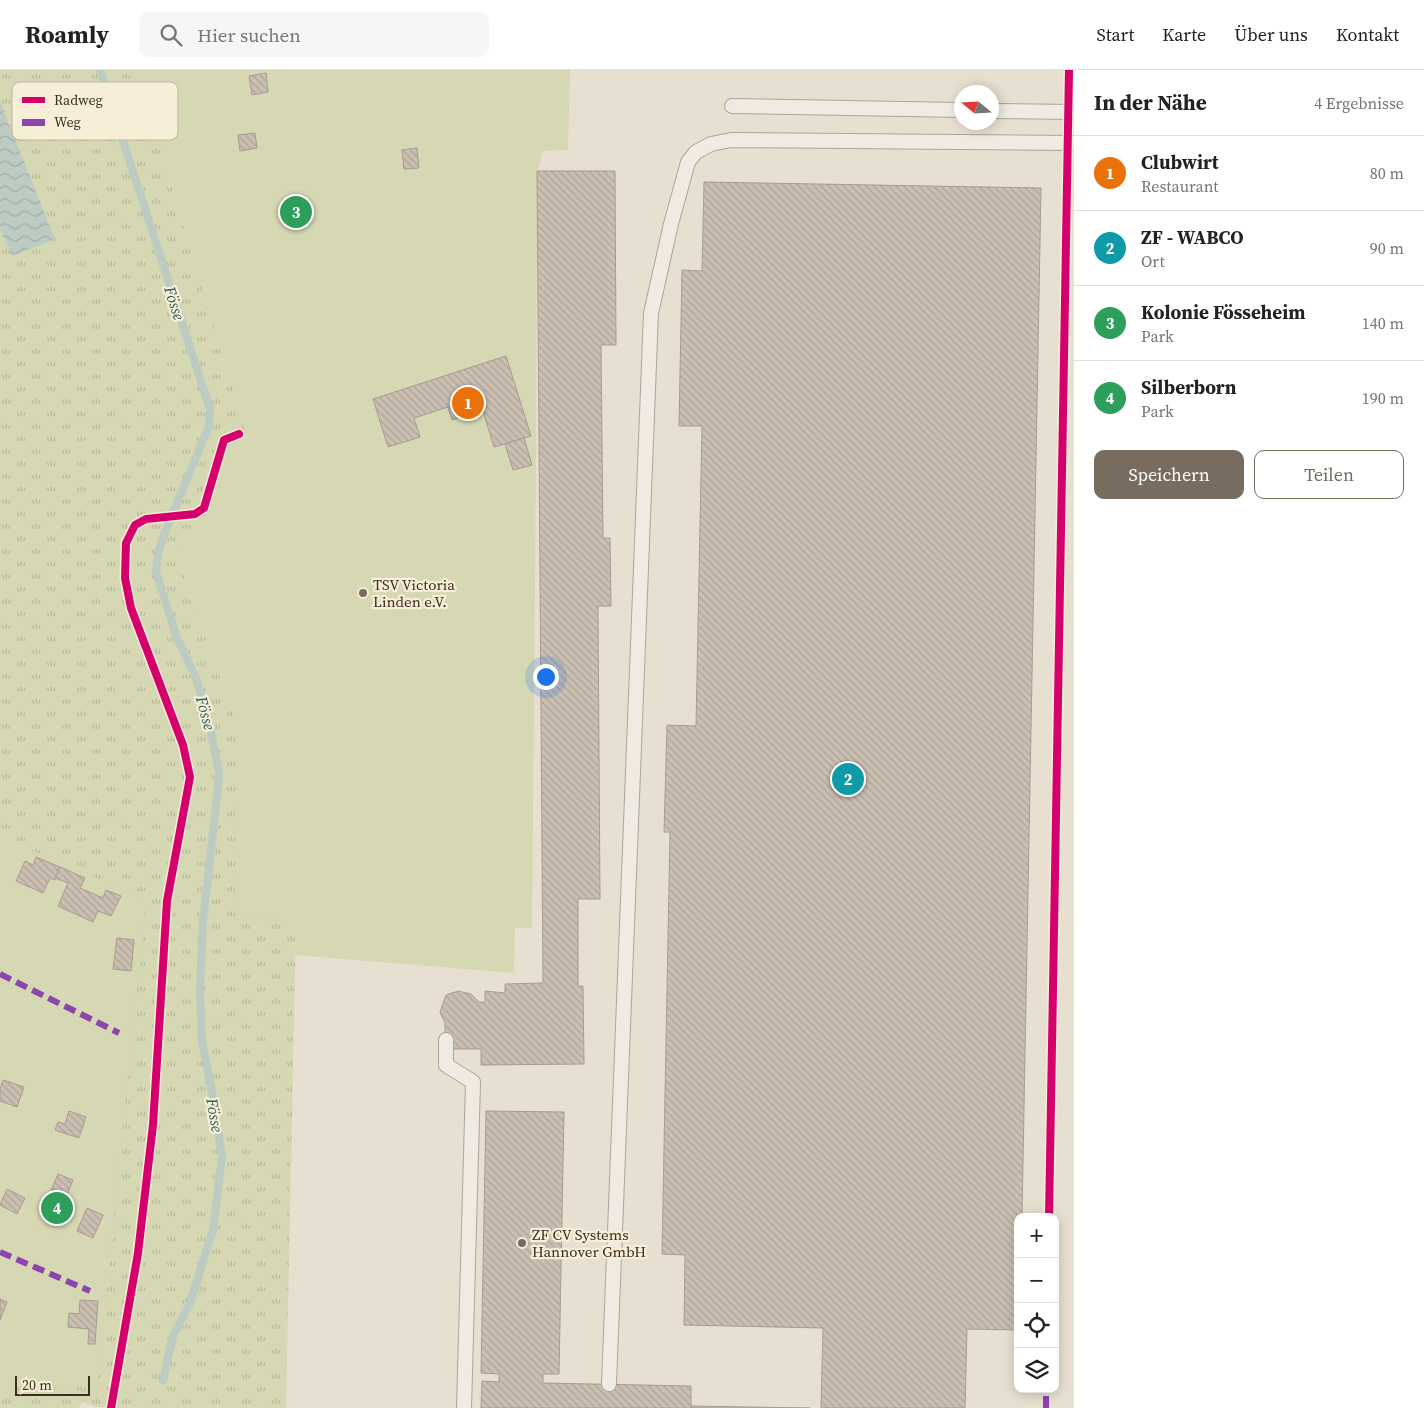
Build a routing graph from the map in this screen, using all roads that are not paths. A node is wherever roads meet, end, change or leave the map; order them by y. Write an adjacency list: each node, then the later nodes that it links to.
1 (732, 106): 2 (lane)
2 (954, 110)
3 (999, 111): 4 (lane)
4 (1074, 112)
5 (1074, 143): 7 (lane)
6 (446, 1040): 8 (lane)
7 (609, 1384)
8 (464, 1408)

